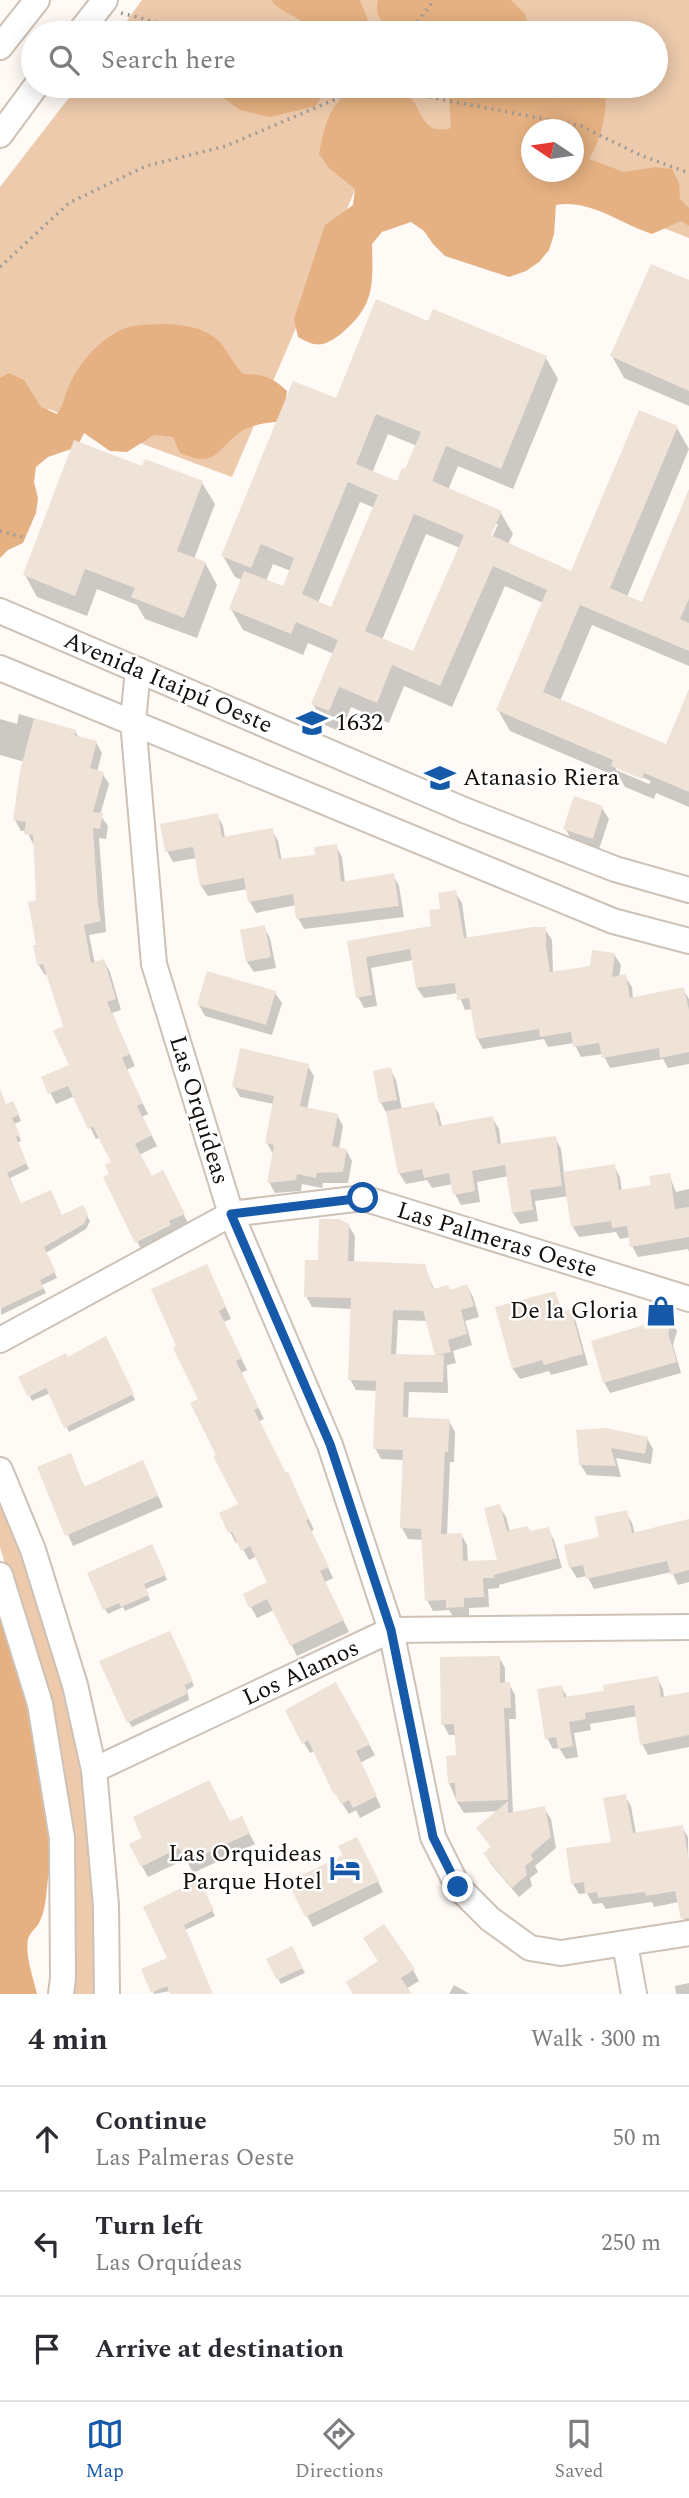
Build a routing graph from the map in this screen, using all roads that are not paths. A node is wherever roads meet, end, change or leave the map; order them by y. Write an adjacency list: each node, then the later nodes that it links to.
1 (37, 0): 4 (street)
2 (103, 4): 3 (street)
3 (89, 21)
4 (0, 47)
5 (27, 98): 6 (street)
6 (0, 135)
7 (0, 611): 9 (street, Avenida Itaipú Oeste)
8 (0, 668): 10 (street, Avenida Itaipú Oeste)
9 (138, 670): 10 (street, Las Orquídeas); 11 (street, Avenida Itaipú Oeste)
10 (133, 721): 12 (street, Avenida Itaipú Oeste); 13 (street, Las Orquídeas)
11 (689, 890)
12 (689, 941)
13 (231, 1214): 14 (street, Las Palmeras Oeste); 15 (street, Las Palmeras Oeste); 19 (street, Las Orquídeas)
14 (689, 1299)
15 (0, 1340)
16 (0, 1470): 20 (street)
17 (0, 1575): 23 (street)
18 (689, 1627): 19 (street, Los Alamos)
19 (391, 1630): 20 (street, Los Alamos); 22 (street, Las Orquídeas)
20 (94, 1770): 24 (street)
21 (689, 1933): 22 (street, Las Orquídeas)
22 (625, 1944): 25 (street)
23 (61, 1994)
24 (107, 1994)
25 (634, 1994)

